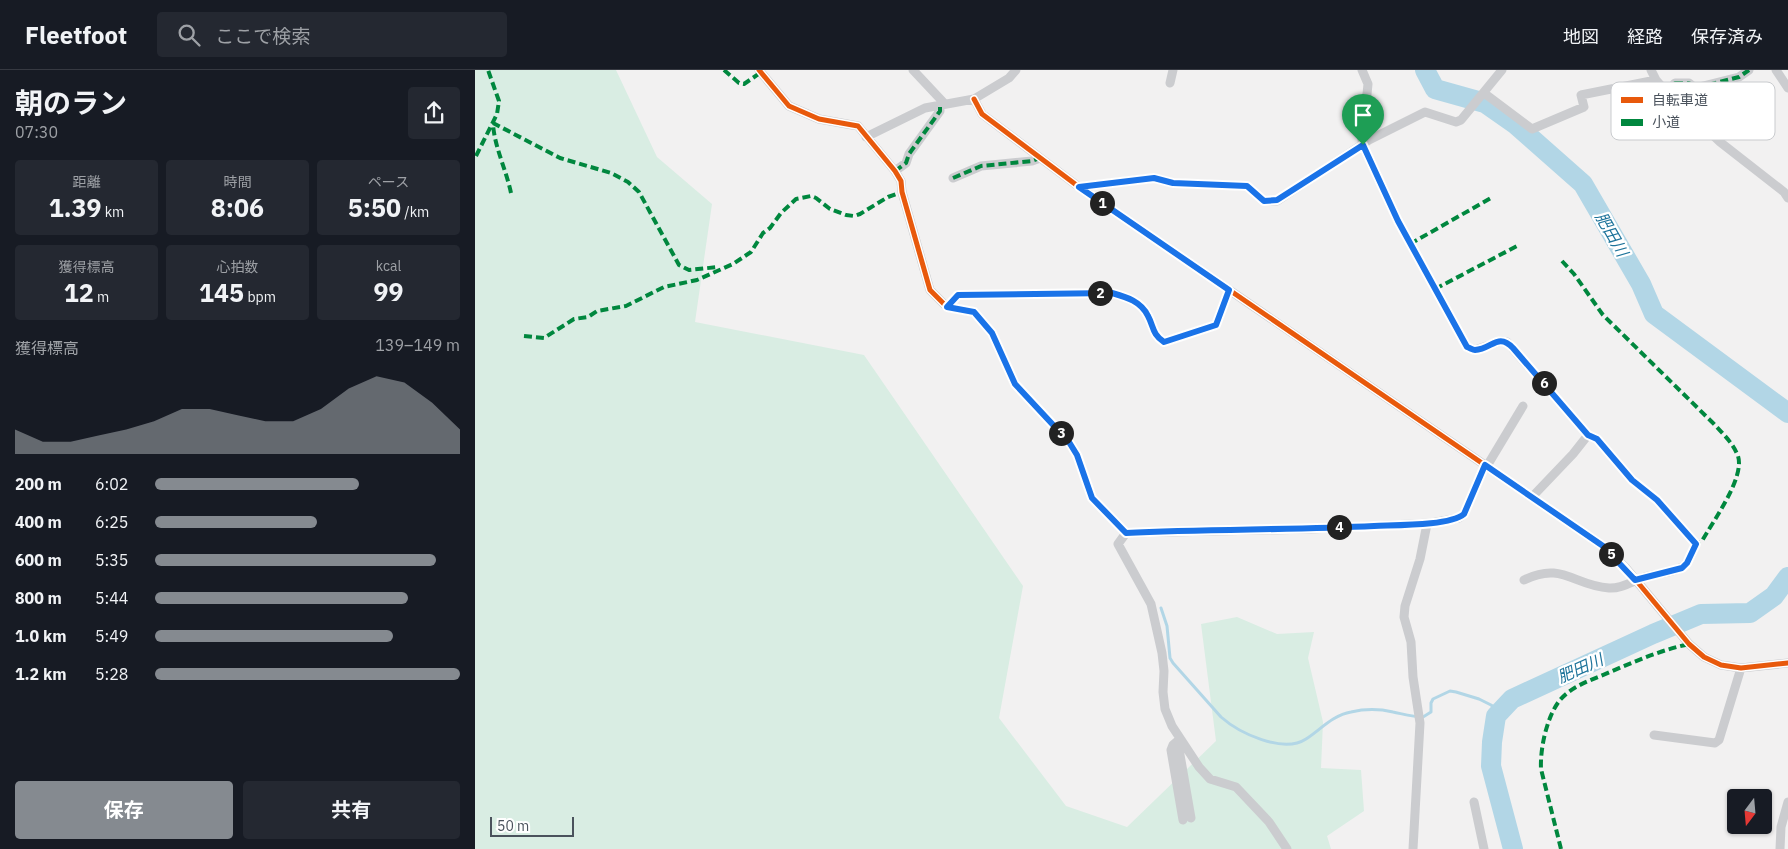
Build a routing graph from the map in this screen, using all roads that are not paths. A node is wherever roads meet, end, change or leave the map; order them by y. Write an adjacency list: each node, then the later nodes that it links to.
1 (759, 70): 19 (street)
2 (913, 70): 18 (street)
3 (1016, 70): 17 (street)
4 (1173, 70): 13 (street)
5 (1362, 70): 21 (street)
6 (1502, 70): 16 (street)
7 (1651, 70): 10 (street)
8 (1749, 70): 12 (street)
9 (1776, 70): 14 (street)
10 (1656, 80): 11 (street)
11 (1647, 82)
12 (1717, 82)
13 (1170, 83)
14 (1788, 88)
15 (1611, 90): 16 (street)
16 (1484, 93): 21 (street)
17 (974, 99): 18 (street); 22 (street)
18 (942, 104): 19 (street); 23 (street)
19 (866, 137): 23 (street)
20 (1718, 140): 26 (street)
21 (1363, 145): 25 (street); 30 (street)
22 (1040, 158): 24 (street); 25 (street)
23 (895, 171): 28 (street)
24 (953, 178)
25 (1079, 187): 27 (street)
26 (1788, 198)
27 (1229, 290): 28 (street); 31 (street)
28 (947, 307): 34 (street)
29 (1523, 406): 31 (street)
30 (1588, 435): 32 (street); 36 (street)
31 (1486, 466): 32 (street); 33 (street)
32 (1532, 497): 36 (street)
33 (1431, 523): 34 (street); 46 (street)
34 (1126, 533): 40 (street)
35 (1524, 580): 36 (street)
36 (1635, 580): 38 (street)
37 (1788, 663): 38 (street)
38 (1741, 668): 39 (street)
39 (1653, 736)
40 (1181, 741): 44 (street); 45 (street)
41 (1474, 802): 47 (street)
42 (1788, 802): 43 (street)
43 (1786, 818): 48 (street)
44 (1187, 819)
45 (1287, 849)
46 (1413, 849)
47 (1485, 849)
48 (1780, 849)

